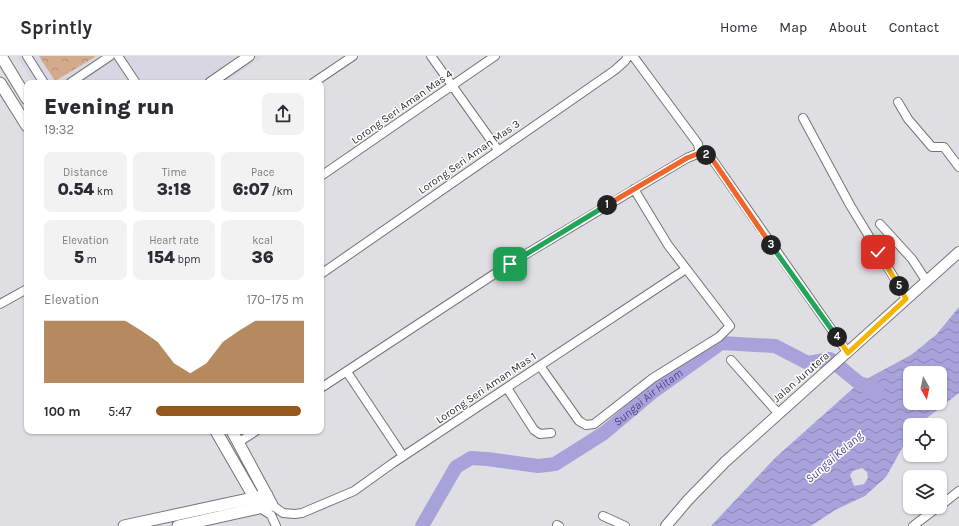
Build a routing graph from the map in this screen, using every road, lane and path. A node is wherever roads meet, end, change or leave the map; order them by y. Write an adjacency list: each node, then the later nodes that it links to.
1 (1, 56): 18 (main road)
2 (27, 56): 11 (street)
3 (110, 56): 12 (street)
4 (118, 56): 13 (street)
5 (249, 56): 14 (street)
6 (353, 56): 15 (street)
7 (431, 56): 17 (street)
8 (495, 56): 17 (street, Lorong Seri Aman Mas 4)
9 (628, 56): 22 (street, Lorong Seri Aman Mas 3)
10 (633, 56): 23 (street)
11 (42, 80)
12 (74, 80)
13 (134, 80)
14 (214, 80)
15 (317, 80)
16 (0, 83): 21 (main road)
17 (452, 86): 22 (street); 25 (street, Lorong Seri Aman Mas 4)
18 (24, 94)
19 (898, 102): 24 (street)
20 (804, 118): 33 (street)
21 (24, 121)
22 (498, 150): 30 (street, Lorong Seri Aman Mas 3)
23 (700, 154): 26 (street); 35 (street)
24 (959, 167)
25 (324, 174)
26 (634, 189): 29 (street); 38 (street)
27 (880, 224): 31 (street)
28 (959, 252): 31 (street, Jalan Jurutera)
29 (686, 270): 37 (street, Lorong Seri Aman Mas 1); 37 (street)
30 (324, 272)
31 (927, 282): 33 (street, Jalan Jurutera)
32 (24, 291): 34 (street)
33 (906, 299): 35 (street, Jalan Jurutera)
34 (0, 304)
35 (848, 353): 41 (street, Jalan Jurutera)
36 (731, 360): 41 (street)
37 (540, 366): 40 (street, Lorong Seri Aman Mas 1)
38 (347, 372): 39 (street); 47 (street)
39 (324, 386)
40 (507, 388): 45 (street); 47 (street, Lorong Seri Aman Mas 1)
41 (778, 413): 59 (street, Jalan Jurutera)
42 (218, 434): 50 (main road)
43 (234, 434): 46 (main road)
44 (251, 434): 46 (street)
45 (551, 434)
46 (239, 442): 49 (main road)
47 (403, 456): 55 (street, Lorong Seri Aman Mas 1)
48 (959, 491): 51 (street)
49 (267, 495): 50 (main road); 55 (main road)
50 (255, 498): 52 (main road); 56 (main road)
51 (947, 500)
52 (260, 508): 55 (main road); 57 (main road)
53 (929, 514): 60 (street)
54 (603, 516): 58 (street)
55 (273, 517)
56 (124, 526)
57 (178, 526)
58 (625, 526)
59 (666, 526)
60 (913, 526)

